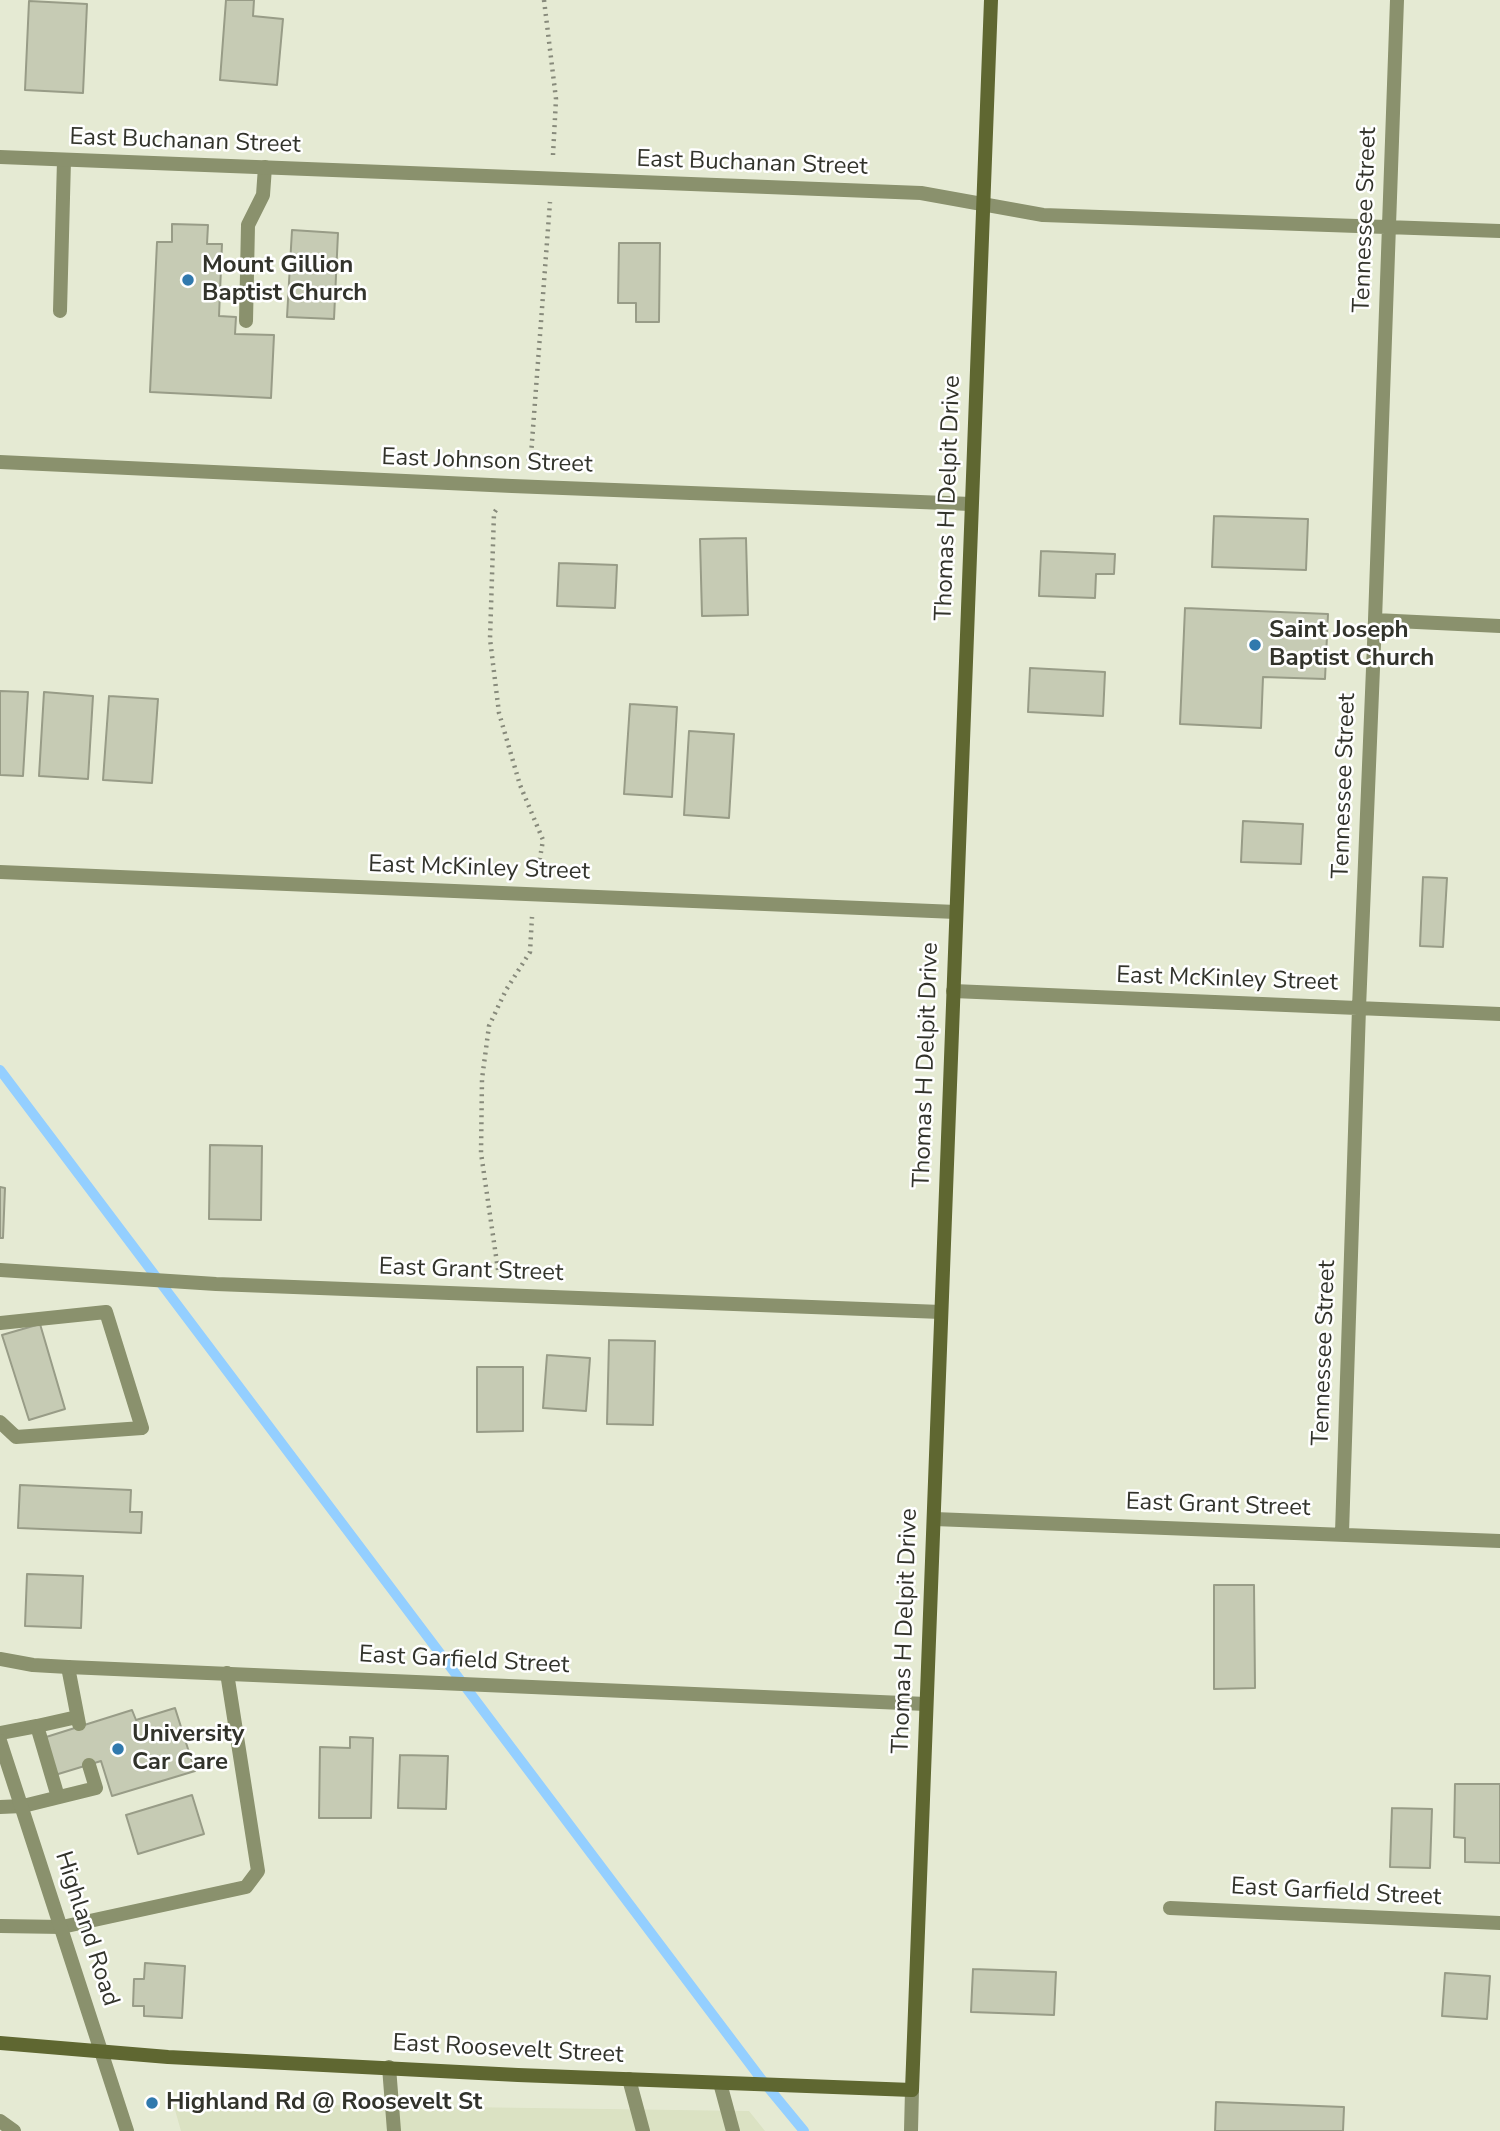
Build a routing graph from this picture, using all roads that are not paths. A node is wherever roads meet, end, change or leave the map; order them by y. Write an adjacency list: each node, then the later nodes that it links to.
1 (990, 0): 6 (main road, Thomas H Delpit Drive)
2 (1396, 0): 7 (street, Tennessee Street)
3 (0, 156): 4 (street, East Buchanan Street)
4 (64, 160): 5 (street, East Buchanan Street); 9 (street)
5 (265, 167): 6 (street, East Buchanan Street); 10 (street)
6 (984, 204): 7 (street, East Buchanan Street); 12 (main road, Thomas H Delpit Drive)
7 (1388, 227): 8 (street, East Buchanan Street); 13 (street, Tennessee Street)
8 (1500, 231)
9 (60, 311)
10 (246, 321)
11 (0, 462): 12 (street, East Johnson Street)
12 (971, 504): 16 (main road, Thomas H Delpit Drive)
13 (1376, 620): 14 (street); 18 (street, Tennessee Street)
14 (1500, 626)
15 (0, 872): 16 (street, East McKinley Street)
16 (956, 912): 17 (main road, Thomas H Delpit Drive)
17 (953, 992): 18 (street, East McKinley Street); 21 (main road, Thomas H Delpit Drive)
18 (1359, 1008): 19 (street, East McKinley Street); 25 (street, Tennessee Street)
19 (1500, 1014)
20 (0, 1270): 21 (street, East Grant Street)
21 (941, 1312): 24 (main road, Thomas H Delpit Drive)
22 (0, 1323): 23 (street)
23 (0, 1422)
24 (934, 1519): 25 (street, East Grant Street); 30 (main road, Thomas H Delpit Drive)
25 (1342, 1533): 26 (street, East Grant Street)
26 (1500, 1541)
27 (0, 1659): 28 (street, East Garfield Street)
28 (68, 1667): 29 (street, East Garfield Street); 31 (street)
29 (227, 1673): 30 (street, East Garfield Street); 41 (street)
30 (926, 1704): 47 (main road, Thomas H Delpit Drive)
31 (37, 1726): 32 (street); 35 (street)
32 (0, 1733)
33 (0, 1741): 36 (street, Highland Road)
34 (89, 1765): 35 (street)
35 (58, 1797): 36 (street)
36 (23, 1806): 37 (street); 41 (street, Highland Road)
37 (0, 1807)
38 (1170, 1908): 39 (street, East Garfield Street)
39 (1500, 1923)
40 (0, 1926): 41 (street)
41 (62, 1927): 43 (street, Highland Road)
42 (0, 2043): 43 (main road, East Roosevelt Street)
43 (102, 2052): 44 (main road, East Roosevelt Street); 50 (street, Highland Road)
44 (389, 2067): 45 (main road, East Roosevelt Street); 51 (street)
45 (629, 2079): 46 (main road, East Roosevelt Street); 52 (street)
46 (720, 2083): 47 (main road, East Roosevelt Street); 53 (street)
47 (912, 2090): 54 (street, Thomas H Delpit Drive)
48 (0, 2121): 49 (street)
49 (14, 2131)
50 (127, 2131)
51 (394, 2131)
52 (643, 2131)
53 (733, 2131)
54 (911, 2131)

